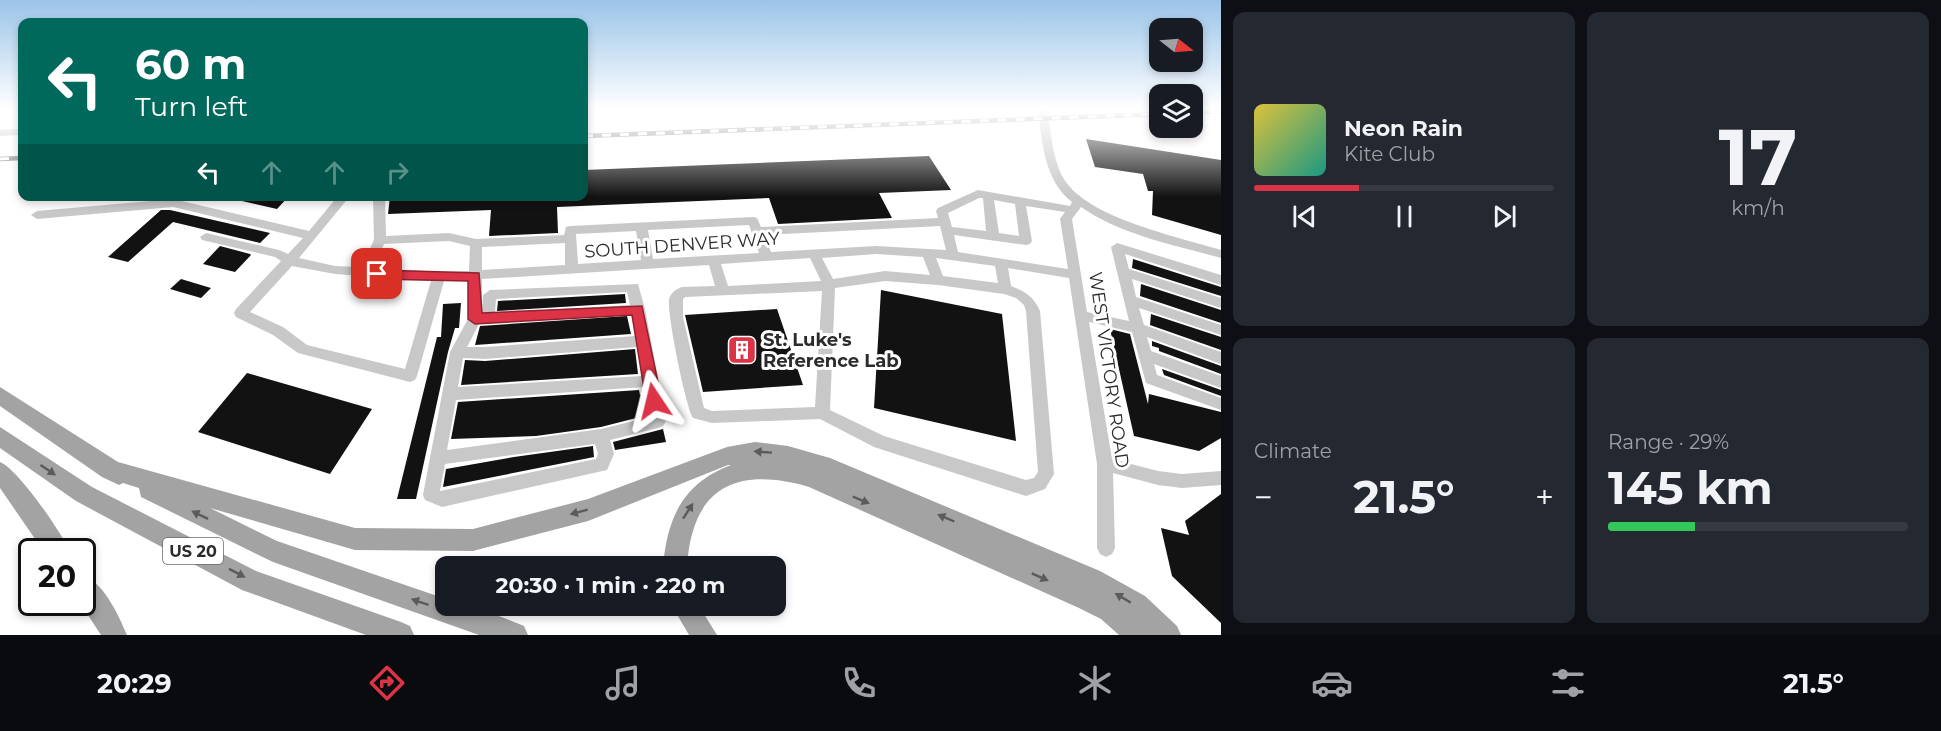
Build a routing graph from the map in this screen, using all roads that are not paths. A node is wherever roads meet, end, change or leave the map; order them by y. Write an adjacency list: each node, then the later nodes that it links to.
1 (1048, 138): 6 (street)
2 (988, 196): 5 (street); 9 (street); 11 (street)
3 (341, 201): 13 (street)
4 (379, 201): 15 (street)
5 (1020, 201): 6 (street); 11 (street)
6 (1076, 206): 19 (street); 29 (street, WEST VICTORY ROAD)
7 (37, 215): 13 (street)
8 (641, 226): 10 (street); 14 (street); 25 (street)
9 (946, 226): 10 (street); 11 (street); 20 (street)
10 (757, 231): 21 (street)
11 (993, 236)
12 (206, 237): 22 (street, SOUTH DENVER WAY)
13 (312, 237): 22 (street)
14 (570, 239): 16 (street); 26 (street)
15 (380, 240): 16 (street); 28 (street)
16 (476, 243): 30 (street)
17 (928, 253): 18 (street, SOUTH DENVER WAY); 20 (street, SOUTH DENVER WAY); 32 (street)
18 (814, 254): 21 (street, SOUTH DENVER WAY); 34 (street)
19 (1221, 254)
20 (952, 255): 24 (street, SOUTH DENVER WAY)
21 (767, 257): 23 (street, SOUTH DENVER WAY)
22 (290, 261): 28 (street, SOUTH DENVER WAY); 31 (street)
23 (714, 261): 25 (street, SOUTH DENVER WAY); 36 (street)
24 (1000, 261): 29 (street, SOUTH DENVER WAY); 35 (street)
25 (648, 265): 26 (street, SOUTH DENVER WAY)
26 (572, 270): 30 (street, SOUTH DENVER WAY)
27 (1124, 272): 33 (street); 37 (street); 38 (street)
28 (365, 273): 31 (street, SOUTH DENVER WAY)
29 (1076, 275): 40 (street, WEST VICTORY ROAD)
30 (474, 276): 31 (street, SOUTH DENVER WAY); 41 (street)
31 (440, 278)
32 (938, 280): 34 (street); 35 (street)
33 (1221, 280)
34 (829, 285): 36 (street); 53 (street)
35 (1005, 289): 53 (street)
36 (723, 291): 53 (street)
37 (1131, 300): 42 (street); 43 (street)
38 (1221, 303)
39 (638, 309): 41 (street); 41 (street); 44 (street)
40 (1080, 315): 42 (street); 57 (street, WEST VICTORY ROAD)
41 (482, 318): 45 (street)
42 (1138, 328): 46 (street); 47 (street)
43 (1221, 330)
44 (643, 341): 45 (street); 48 (street)
45 (457, 352): 50 (street)
46 (1145, 355): 49 (street); 52 (street)
47 (1221, 358)
48 (650, 381): 50 (street); 55 (street)
49 (1221, 382)
50 (449, 394): 56 (street)
51 (0, 395): 58 (main road, US 20)
52 (1221, 404)
53 (822, 413)
54 (0, 436): 67 (main road, US 20, one-way to 67)
55 (602, 436): 56 (street); 56 (street)
56 (440, 458)
57 (1105, 464): 60 (street); 62 (street, WEST VICTORY ROAD)
58 (110, 470): 68 (main road, US 20, one-way to 58); 71 (main road, one-way to 58)
59 (0, 472): 61 (main road)
60 (1221, 478)
61 (48, 538)
62 (1106, 548)
63 (674, 556): 70 (main road, one-way to 70)
64 (96, 604): 66 (main road)
65 (691, 616): 69 (main road)
66 (114, 635)
67 (401, 635)
68 (515, 635)
69 (704, 635)
70 (1138, 635)
71 (1168, 635)

